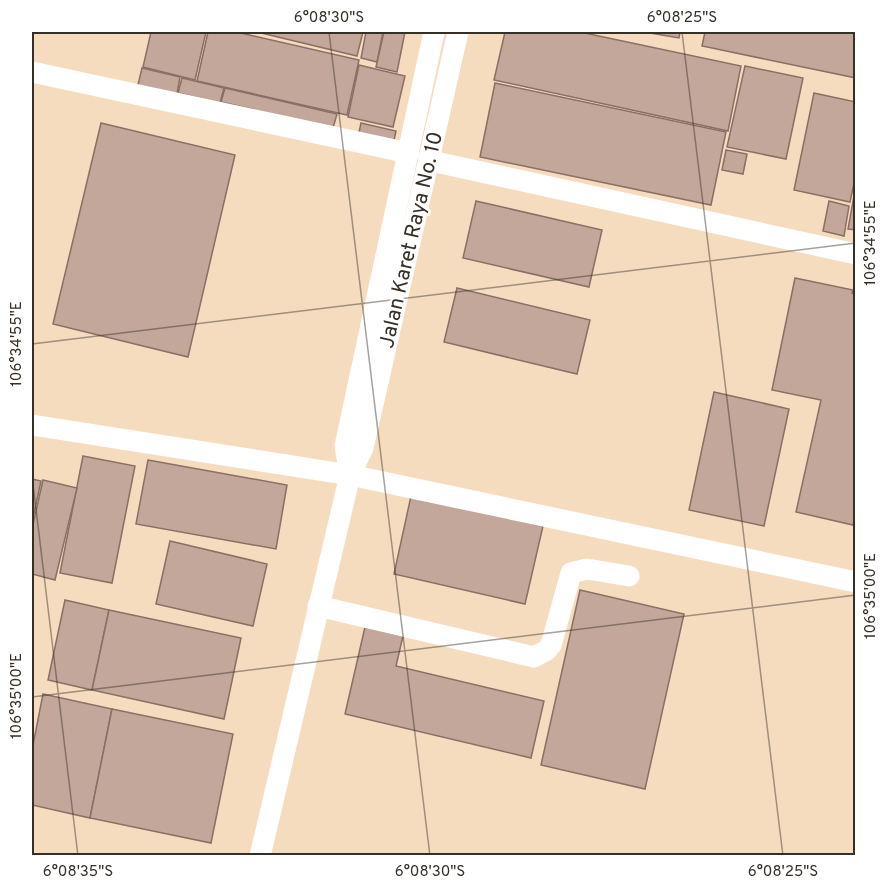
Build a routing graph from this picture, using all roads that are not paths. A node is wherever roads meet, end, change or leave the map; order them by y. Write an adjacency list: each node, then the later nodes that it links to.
1 (434, 32): 4 (street, Jalan Karet Raya No. 10)
2 (458, 32): 5 (street, Jalan Karet Raya No. 10)
3 (32, 72): 4 (street)
4 (409, 153): 8 (street, Jalan Karet Raya No. 10)
5 (431, 161): 6 (street); 8 (street, Jalan Karet Raya No. 10)
6 (855, 254)
7 (32, 425): 9 (street)
8 (354, 447): 9 (street)
9 (350, 475): 11 (street); 12 (street)
10 (629, 576): 12 (street)
11 (855, 582)
12 (318, 606): 13 (street)
13 (260, 855)

